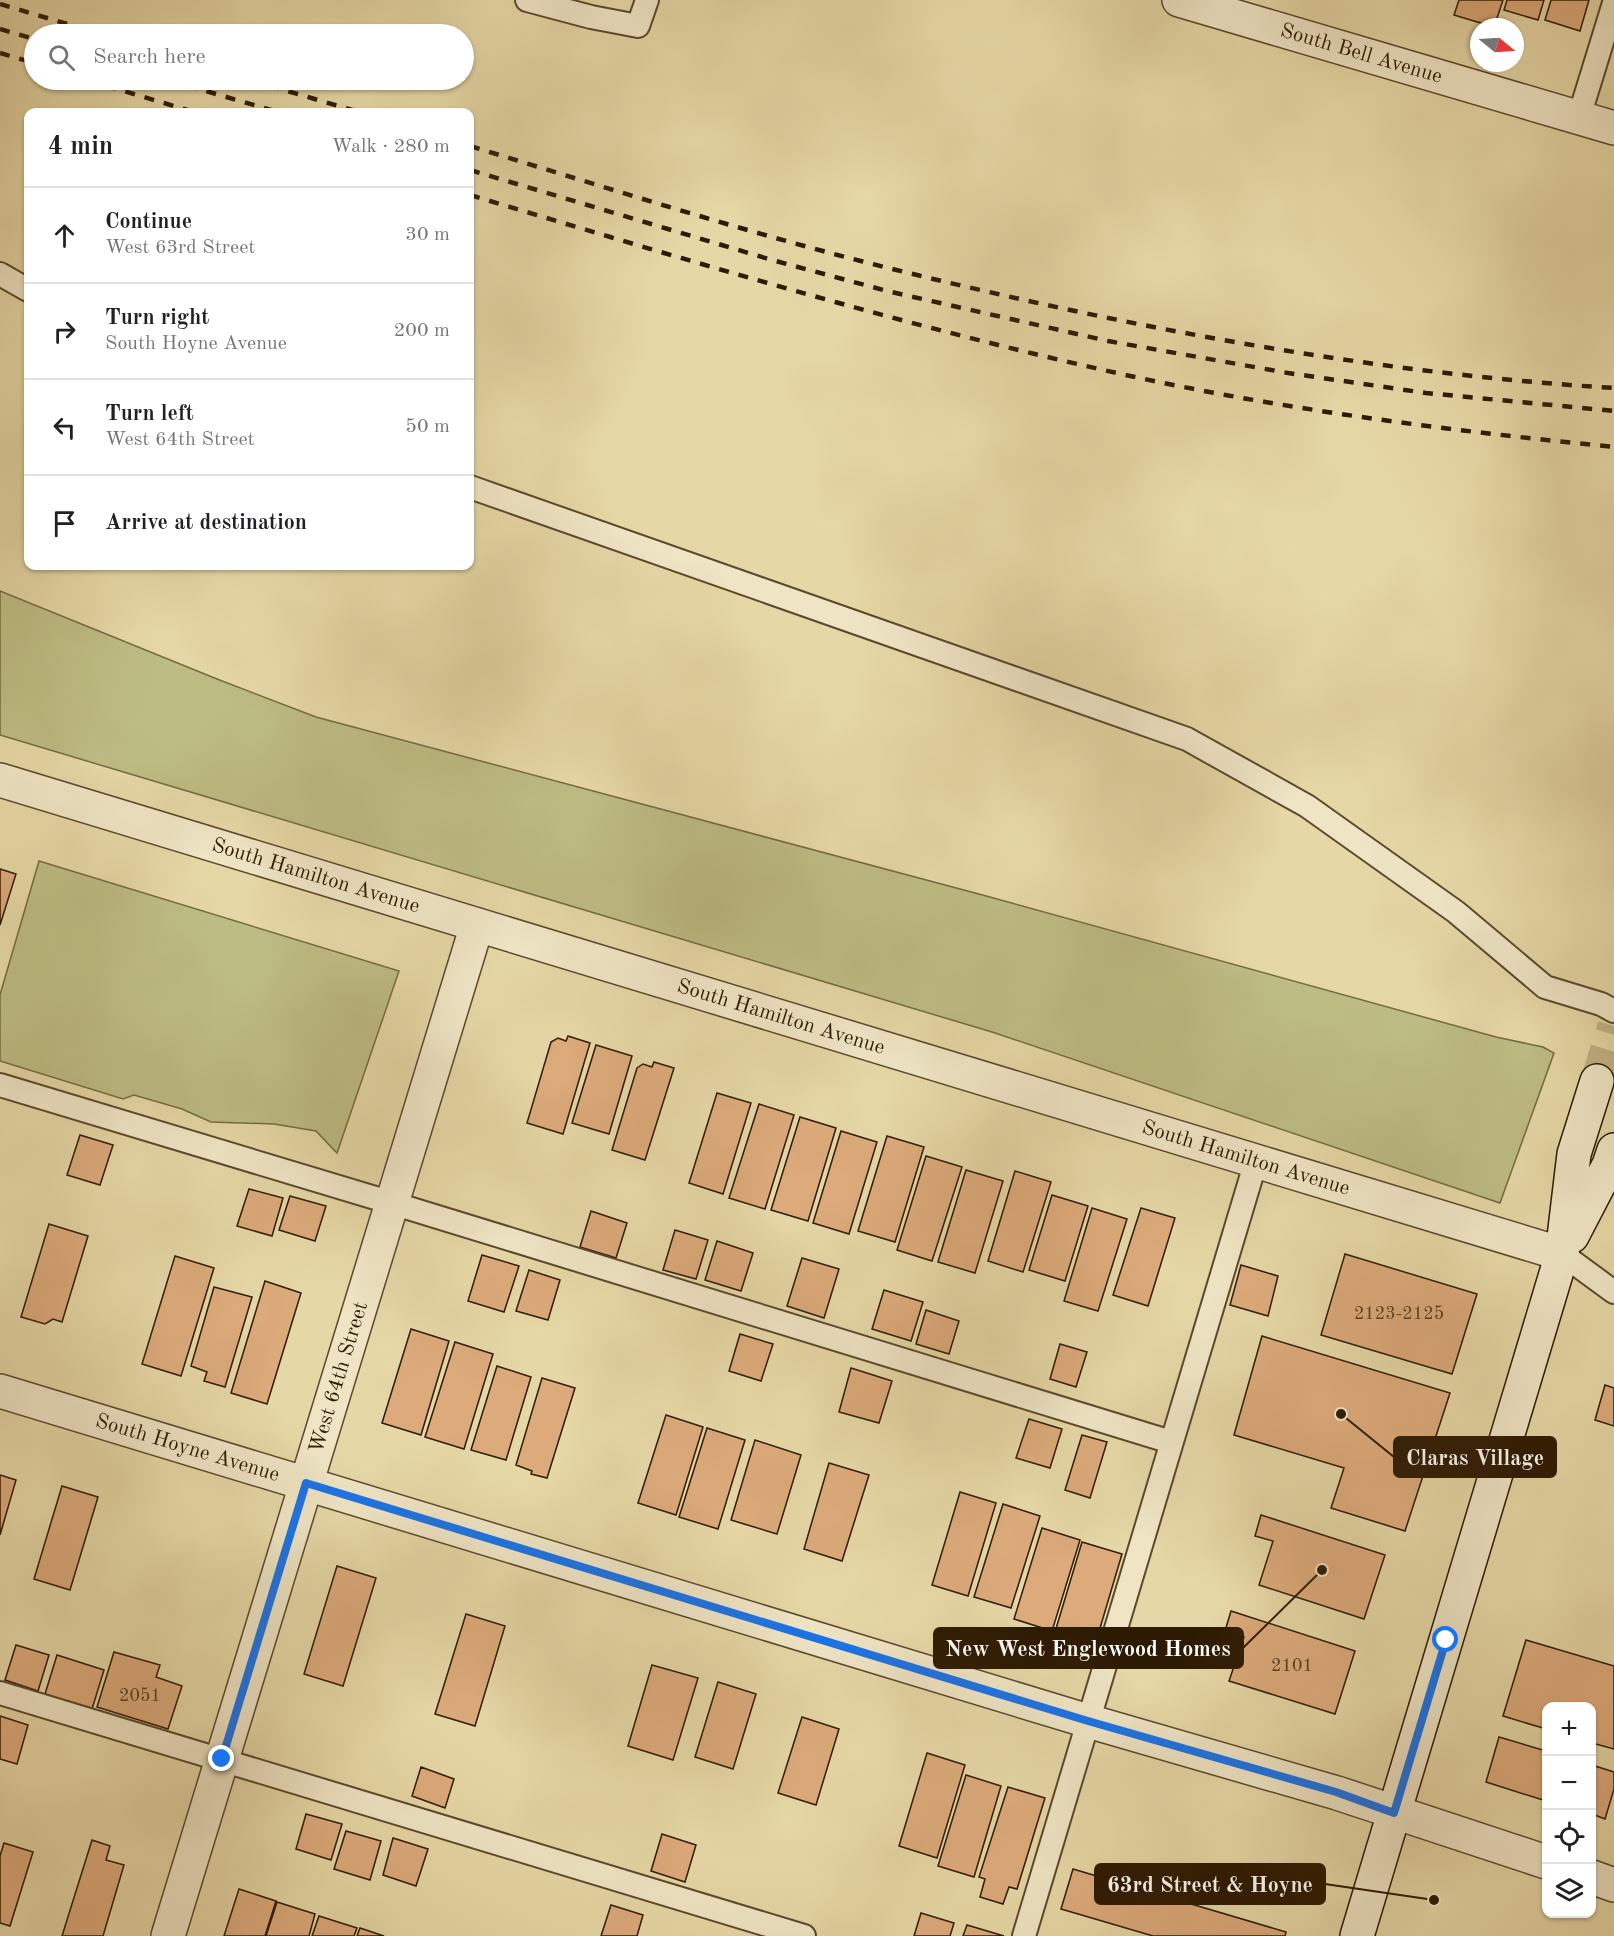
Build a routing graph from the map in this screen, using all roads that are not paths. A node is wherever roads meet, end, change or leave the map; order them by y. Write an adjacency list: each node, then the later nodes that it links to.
1 (527, 0): 2 (lane)
2 (647, 0)
3 (1179, 0): 5 (street, South Bell Avenue)
4 (1614, 3): 5 (lane)
5 (1579, 117): 6 (street, South Bell Avenue)
6 (1614, 128)
7 (0, 274): 8 (lane)
8 (24, 288)
9 (474, 488): 12 (lane)
10 (0, 780): 11 (street, South Hamilton Avenue)
11 (477, 925): 16 (street, South Hamilton Avenue); 17 (street, West 64th Street)
12 (1614, 1011)
13 (1597, 1080): 18 (street)
14 (0, 1085): 17 (lane)
15 (1614, 1150): 18 (street)
16 (1256, 1161): 18 (street, South Hamilton Avenue); 21 (lane)
17 (392, 1203): 21 (lane); 22 (street, West 64th Street)
18 (1562, 1254): 19 (lane); 26 (street)
19 (1614, 1292)
20 (0, 1391): 22 (street, South Hoyne Avenue)
21 (1171, 1443): 24 (lane)
22 (306, 1483): 24 (street, South Hoyne Avenue); 25 (street, West 64th Street)
23 (0, 1693): 25 (lane)
24 (1088, 1721): 26 (street, South Hoyne Avenue); 32 (lane)
25 (222, 1759): 30 (street, West 64th Street); 31 (lane)
26 (1394, 1813): 27 (street, South Hoyne Avenue); 33 (street)
27 (1542, 1861)
28 (1596, 1878): 29 (street)
29 (1614, 1884)
30 (168, 1936)
31 (804, 1936)
32 (1024, 1936)
33 (1357, 1936)

